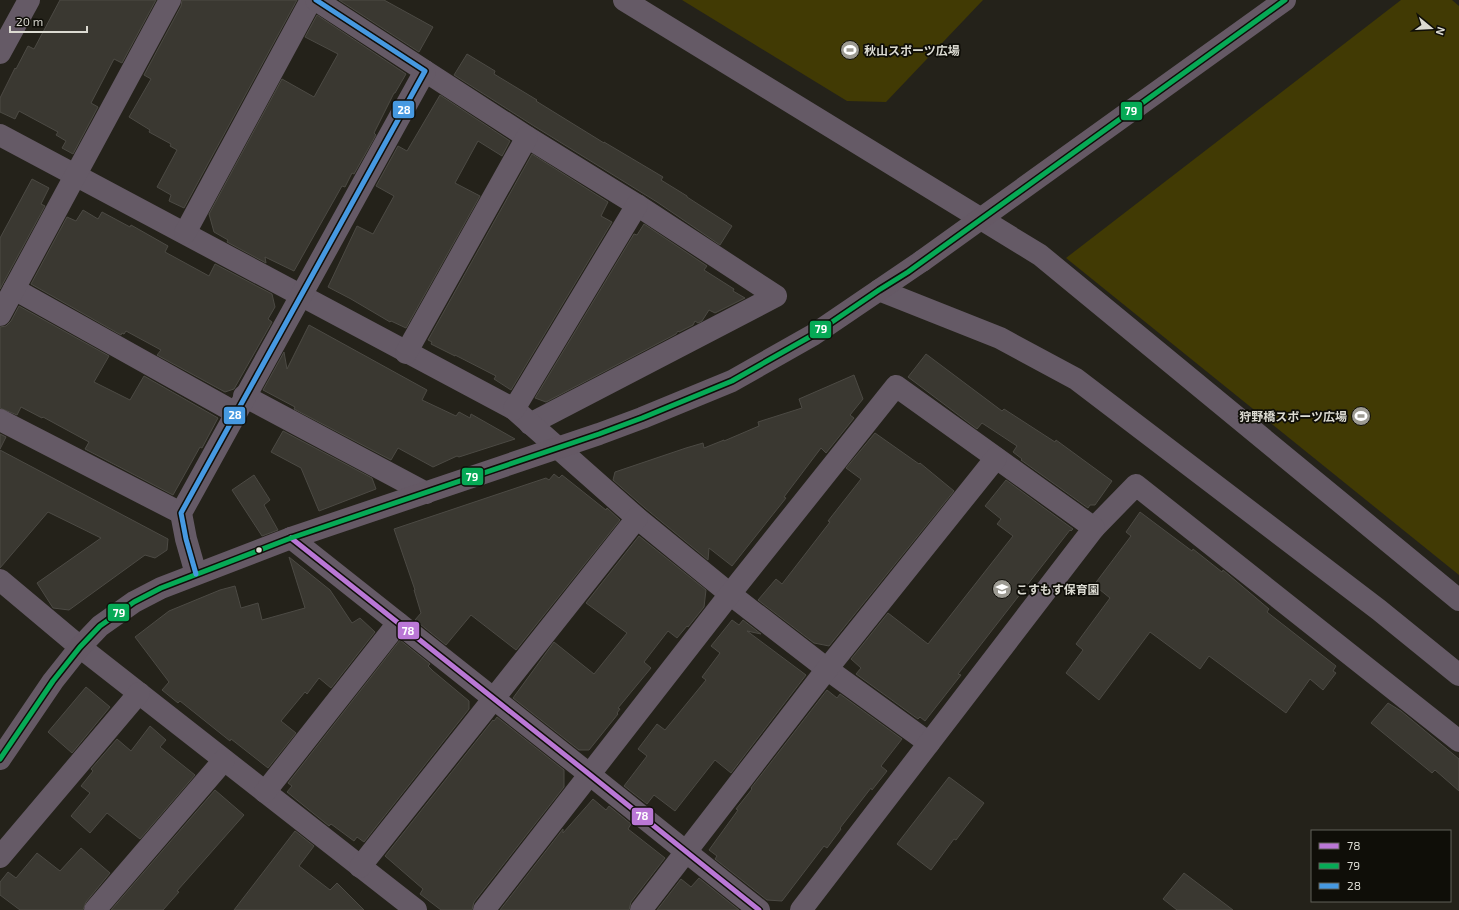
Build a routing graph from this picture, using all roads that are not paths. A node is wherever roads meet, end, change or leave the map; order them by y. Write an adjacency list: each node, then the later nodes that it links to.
1 (29, 0): 7 (street)
2 (170, 0): 11 (street)
3 (311, 0): 13 (street)
4 (316, 0): 8 (street)
5 (624, 0): 33 (street)
6 (1285, 0): 15 (main road, bridge)
7 (0, 53)
8 (425, 70): 10 (street); 16 (street)
9 (0, 135): 11 (street)
10 (527, 137): 12 (street); 18 (street)
11 (75, 175): 13 (street); 14 (street)
12 (637, 205): 20 (street); 22 (street)
13 (185, 233): 16 (street)
14 (14, 289): 17 (street); 19 (street)
15 (879, 290): 23 (main road); 37 (street)
16 (300, 294): 18 (street); 19 (street)
17 (0, 315)
18 (406, 353): 20 (street)
19 (240, 404): 25 (street); 26 (street)
20 (514, 409): 22 (street)
21 (0, 420): 26 (street)
22 (530, 424): 23 (street)
23 (556, 447): 25 (main road); 27 (street)
24 (996, 458): 28 (street); 32 (street); 36 (street)
25 (426, 493): 29 (main road)
26 (181, 513): 30 (street)
27 (637, 518): 32 (street); 39 (street)
28 (1094, 528): 40 (street); 41 (street)
29 (291, 538): 30 (main road); 34 (street)
30 (196, 574): 35 (main road)
31 (0, 580): 35 (street)
32 (730, 594): 36 (street); 44 (street)
33 (1459, 600)
34 (398, 623): 39 (street); 45 (street)
35 (80, 647): 38 (street); 42 (main road)
36 (827, 668): 41 (street); 46 (street)
37 (1459, 675)
38 (138, 693): 43 (street); 47 (street)
39 (493, 698): 44 (street); 48 (street)
40 (1459, 741)
41 (929, 743): 54 (street)
42 (0, 759)
43 (224, 760): 45 (street); 49 (street)
44 (589, 774): 46 (street); 51 (street)
45 (265, 792): 48 (street)
46 (686, 852): 52 (street); 53 (street)
47 (0, 857)
48 (360, 867): 50 (street)
49 (95, 910)
50 (416, 910)
51 (484, 910)
52 (641, 910)
53 (759, 910)
54 (801, 910)

